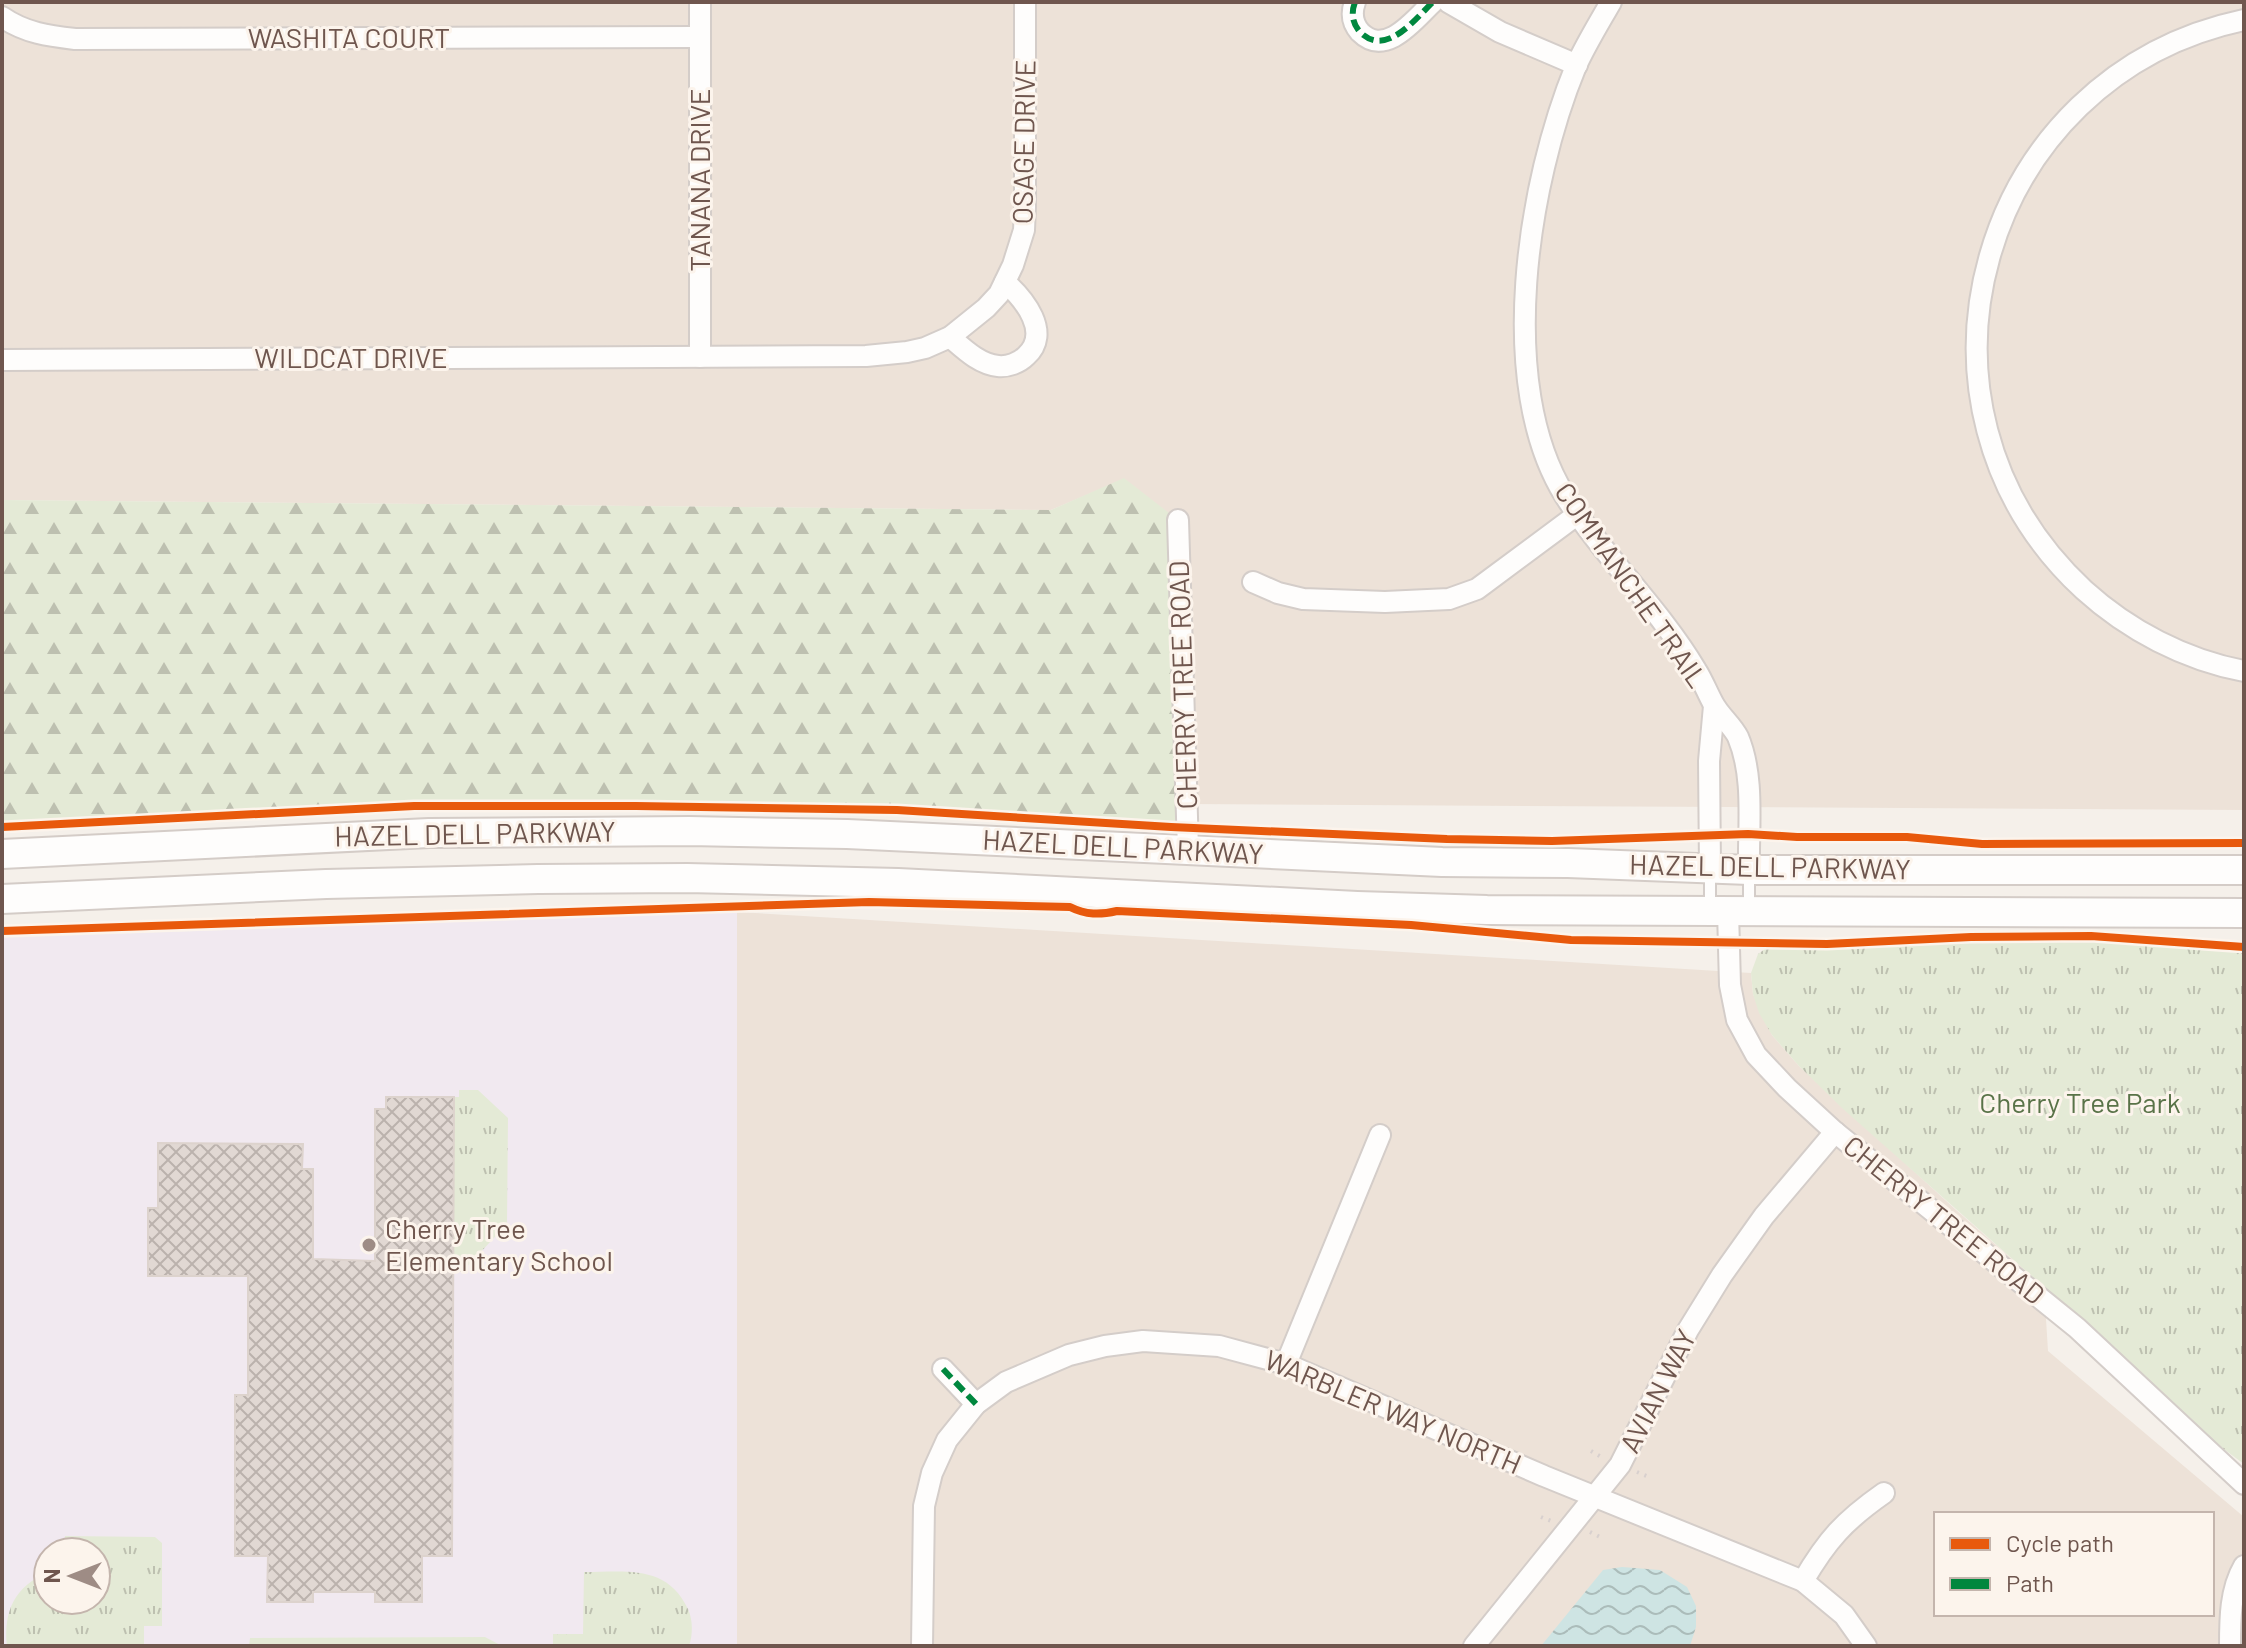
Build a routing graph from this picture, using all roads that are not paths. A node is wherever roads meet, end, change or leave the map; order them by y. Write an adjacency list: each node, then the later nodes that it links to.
1 (700, 2): 9 (street, TANANA DRIVE)
2 (1025, 2): 11 (street, OSAGE DRIVE)
3 (1355, 2): 4 (street)
4 (1433, 2)
5 (1448, 2): 10 (street)
6 (1611, 2): 10 (street, COMMANCHE TRAIL)
7 (2, 17): 9 (street, WASHITA COURT)
8 (2244, 20): 18 (street)
9 (700, 37): 13 (street, TANANA DRIVE)
10 (1577, 65): 15 (street, COMMANCHE TRAIL)
11 (1005, 282): 12 (street, OSAGE DRIVE); 12 (street)
12 (950, 337): 13 (street, OSAGE DRIVE)
13 (700, 357): 14 (street, WILDCAT DRIVE)
14 (2, 360)
15 (1578, 514): 17 (street); 19 (street, COMMANCHE TRAIL)
16 (1178, 520): 20 (street, CHERRY TREE ROAD)
17 (1253, 582)
18 (2244, 671)
19 (1714, 706): 22 (street, COMMANCHE TRAIL); 23 (street, COMMANCHE TRAIL)
20 (1188, 850): 21 (main road, HAZEL DELL PARKWAY); 22 (main road, HAZEL DELL PARKWAY)
21 (2, 854)
22 (1710, 867): 23 (main road, HAZEL DELL PARKWAY); 26 (lane)
23 (1749, 870): 24 (main road, HAZEL DELL PARKWAY); 26 (lane)
24 (2244, 870)
25 (2, 899): 26 (main road, HAZEL DELL PARKWAY)
26 (1729, 912): 27 (main road, HAZEL DELL PARKWAY); 28 (street, CHERRY TREE ROAD)
27 (2244, 913)
28 (1835, 1132): 33 (street, CHERRY TREE ROAD); 35 (street, AVIAN WAY)
29 (1380, 1135): 30 (street)
30 (1286, 1364): 32 (street, WARBLER WAY NORTH); 35 (street, WARBLER WAY NORTH)
31 (943, 1369): 32 (street)
32 (976, 1404): 38 (street, WARBLER WAY NORTH)
33 (2244, 1484)
34 (1884, 1493): 37 (street)
35 (1597, 1496): 37 (street, WARBLER WAY NORTH); 39 (street, AVIAN WAY)
36 (2244, 1566): 41 (street)
37 (1803, 1581): 40 (street, WARBLER WAY NORTH)
38 (922, 1646)
39 (1474, 1646)
40 (1866, 1646)
41 (2230, 1646)

